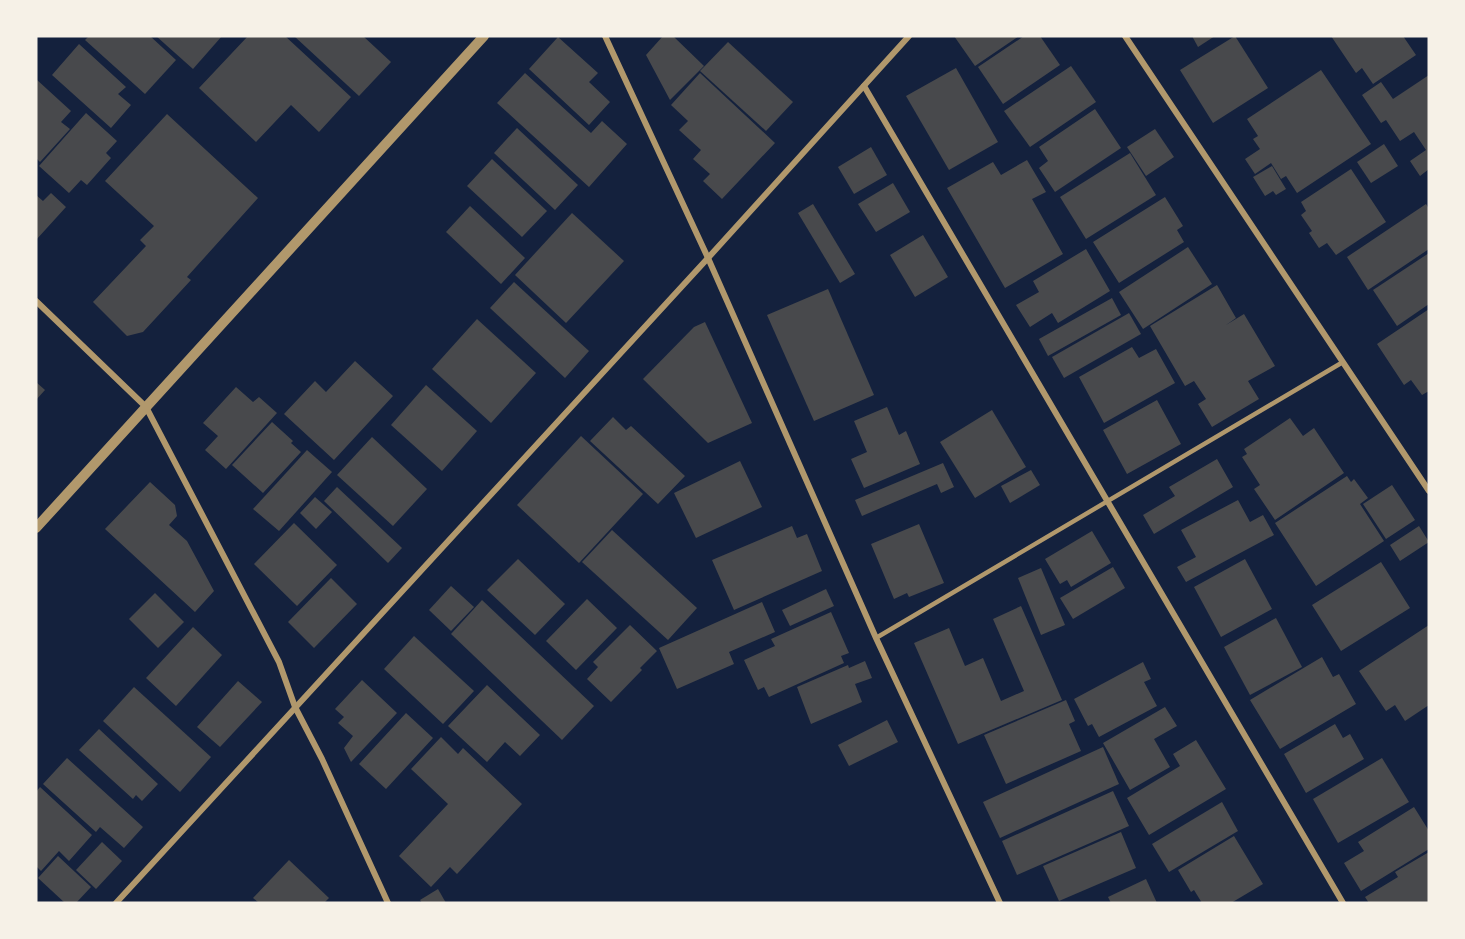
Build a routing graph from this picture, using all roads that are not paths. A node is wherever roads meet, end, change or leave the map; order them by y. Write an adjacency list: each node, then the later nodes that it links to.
1 (484, 36): 9 (street)
2 (606, 36): 6 (street)
3 (909, 36): 5 (street)
4 (1125, 36): 8 (street)
5 (864, 86): 6 (street); 11 (street)
6 (708, 258): 13 (street); 14 (street)
7 (36, 301): 9 (street)
8 (1343, 362): 10 (street); 11 (lane)
9 (146, 407): 12 (street); 14 (street)
10 (1429, 491)
11 (1107, 501): 13 (lane); 18 (street)
12 (36, 528)
13 (876, 638): 17 (street)
14 (295, 707): 15 (street); 16 (street)
15 (117, 903)
16 (388, 903)
17 (1000, 903)
18 (1343, 903)

